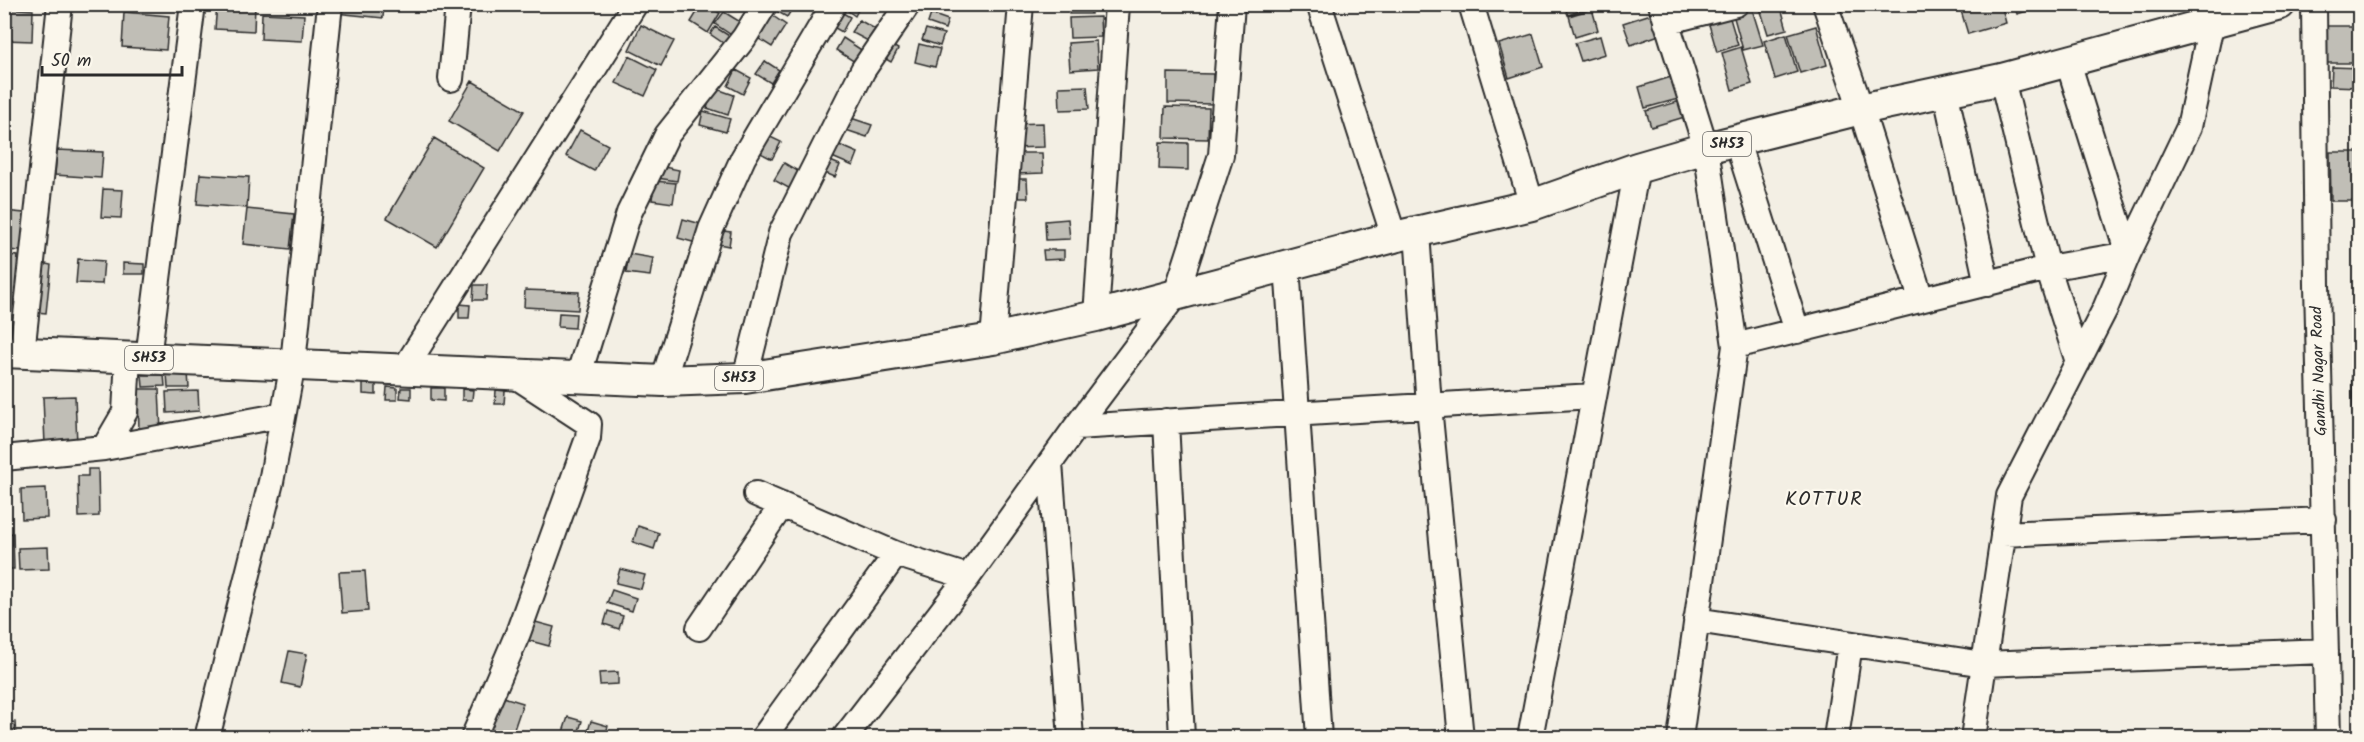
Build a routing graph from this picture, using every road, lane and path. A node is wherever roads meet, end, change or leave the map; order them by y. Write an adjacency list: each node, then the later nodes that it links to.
1 (60, 4): 40 (street)
2 (193, 4): 41 (street)
3 (330, 4): 43 (street)
4 (458, 4): 21 (street)
5 (635, 4): 44 (street)
6 (765, 4): 46 (street)
7 (834, 4): 48 (street)
8 (908, 4): 47 (street)
9 (1021, 4): 38 (street)
10 (1117, 4): 36 (street)
11 (1232, 4): 34 (street)
12 (1319, 4): 29 (street)
13 (1471, 4): 28 (street)
14 (1736, 4): 18 (street)
15 (1825, 4): 24 (street)
16 (2280, 4): 19 (main road, SH53)
17 (2314, 4): 60 (street, Gandhi Nagar Road)
18 (1664, 13): 26 (street)
19 (2205, 15): 20 (main road, SH53); 30 (street)
20 (2068, 62): 22 (main road, SH53); 30 (street)
21 (451, 79)
22 (2002, 80): 23 (main road, SH53); 32 (street)
23 (1945, 90): 24 (main road, SH53); 33 (street)
24 (1861, 109): 25 (main road, SH53); 35 (street)
25 (1737, 142): 26 (main road, SH53); 37 (street)
26 (1706, 148): 27 (main road, SH53); 39 (street)
27 (1637, 168): 28 (main road, SH53); 49 (street)
28 (1532, 205): 29 (main road, SH53)
29 (1406, 234): 31 (main road, SH53); 50 (street)
30 (2128, 254): 32 (street); 42 (street)
31 (1287, 265): 34 (main road, SH53); 51 (street)
32 (2048, 268): 33 (street); 42 (street)
33 (1987, 284): 35 (street)
34 (1176, 294): 36 (main road, SH53); 54 (street)
35 (1921, 299): 37 (street)
36 (1096, 316): 38 (main road, SH53)
37 (1797, 331): 39 (street)
38 (993, 339): 47 (main road, SH53)
39 (1735, 346): 64 (street)
40 (13, 353): 41 (main road, SH53)
41 (138, 357): 43 (main road, SH53); 55 (street)
42 (2078, 362): 61 (street)
43 (293, 363): 44 (main road, SH53); 52 (street)
44 (403, 370): 45 (main road, SH53)
45 (514, 375): 46 (main road, SH53); 70 (street)
46 (578, 377): 48 (main road, SH53)
47 (745, 378): 48 (main road, SH53)
48 (663, 381)
49 (1593, 396): 50 (street); 77 (street)
50 (1429, 406): 51 (street); 76 (street)
51 (1298, 414): 53 (street); 75 (street)
52 (283, 415): 55 (street); 69 (street)
53 (1166, 422): 54 (street); 74 (street)
54 (1076, 427): 57 (street)
55 (104, 448): 56 (street)
56 (4, 458)
57 (1050, 463): 63 (street); 73 (street)
58 (756, 494): 59 (street)
59 (782, 506): 62 (street); 65 (street)
60 (2324, 520): 61 (street); 67 (street, Gandhi Nagar Road)
61 (2003, 534): 68 (street)
62 (896, 554): 63 (street); 71 (street)
63 (968, 577): 72 (street)
64 (1696, 620): 66 (street); 78 (street)
65 (699, 628)
66 (1850, 644): 68 (street); 79 (street)
67 (2326, 651): 68 (street); 81 (street, Gandhi Nagar Road)
68 (1984, 664): 80 (street)
69 (207, 738)
70 (473, 738)
71 (763, 738)
72 (844, 738)
73 (1071, 738)
74 (1182, 738)
75 (1319, 738)
76 (1461, 738)
77 (1530, 738)
78 (1680, 738)
79 (1836, 738)
80 (1973, 738)
81 (2328, 738)

